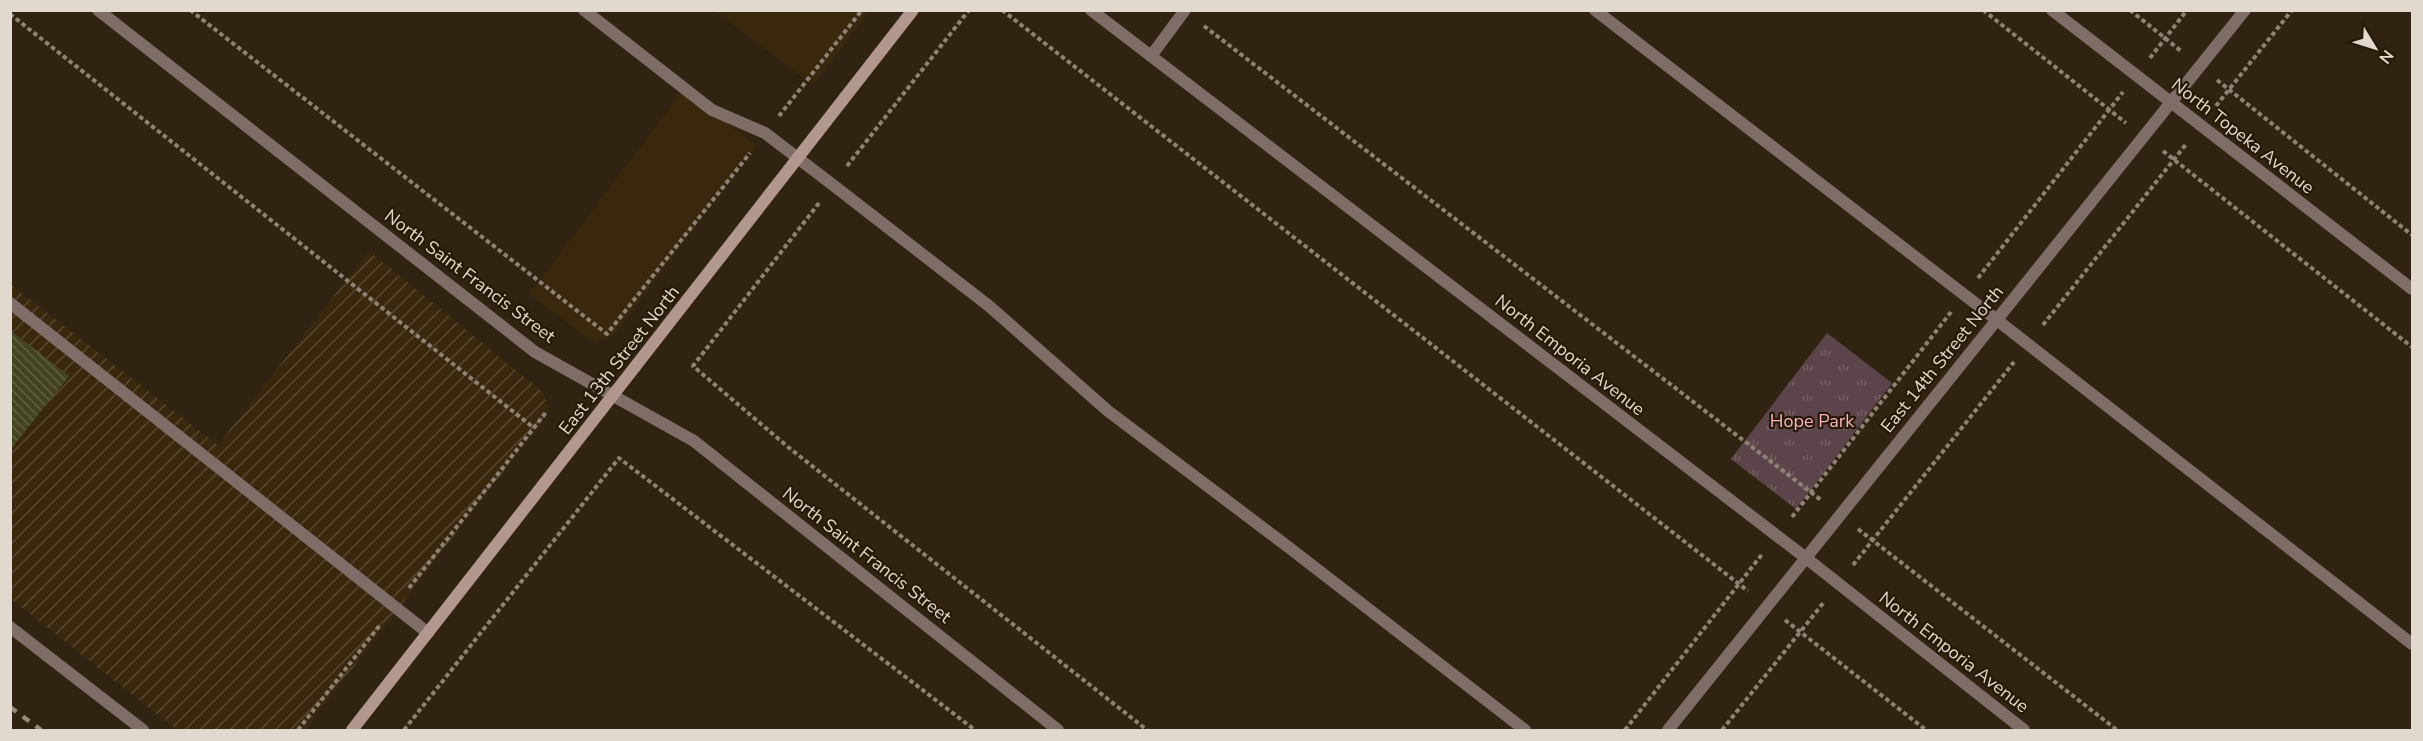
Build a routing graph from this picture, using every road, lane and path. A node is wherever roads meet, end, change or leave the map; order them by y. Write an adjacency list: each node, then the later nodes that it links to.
1 (98, 10): 38 (street, North Saint Francis Street)
2 (190, 10): 26 (path)
3 (584, 10): 26 (street)
4 (862, 10): 26 (path)
5 (913, 10): 28 (main road, East 13th Street North)
6 (969, 10): 30 (path)
7 (1002, 10): 46 (path)
8 (1091, 10): 19 (street, North Emporia Avenue)
9 (1595, 10): 33 (street)
10 (1983, 10): 24 (path)
11 (2052, 10): 21 (street, North Topeka Avenue)
12 (2130, 10): 18 (path)
13 (2187, 10): 18 (path)
14 (2245, 10): 20 (street, East 14th Street North)
15 (2292, 10): 22 (path)
16 (1185, 11): 19 (street); 41 (path)
17 (10, 14): 40 (path)
18 (2165, 38): 20 (path); 21 (path)
19 (1151, 56): 43 (street, North Emporia Avenue)
20 (2200, 66): 22 (path); 23 (street, East 14th Street North)
21 (2135, 76): 23 (street, North Topeka Avenue); 24 (path)
22 (2229, 90): 25 (path); 31 (path)
23 (2170, 103): 25 (street, North Topeka Avenue); 27 (street, East 14th Street North)
24 (2109, 110): 27 (path); 33 (path)
25 (2200, 126): 29 (path); 32 (street, North Topeka Avenue)
26 (765, 133): 28 (street)
27 (2144, 136): 29 (path); 35 (street, East 14th Street North)
28 (798, 158): 30 (street); 38 (main road, East 13th Street North)
29 (2174, 160): 36 (path); 37 (path)
30 (833, 185): 60 (path); 61 (street)
31 (2412, 235)
32 (2412, 289)
33 (1964, 295): 35 (street); 41 (path)
34 (10, 303): 48 (street)
35 (1997, 320): 36 (street); 42 (street, East 14th Street North)
36 (2028, 344): 44 (path); 53 (street)
37 (2412, 347)
38 (615, 395): 52 (main road, East 13th Street North); 59 (street, North Saint Francis Street)
39 (547, 411): 40 (path)
40 (534, 428): 48 (path)
41 (1811, 492): 42 (path); 43 (path)
42 (1840, 515): 44 (path); 45 (street, East 14th Street North)
43 (1777, 536): 45 (street, North Emporia Avenue); 46 (path)
44 (1873, 540): 47 (path); 67 (path)
45 (1806, 558): 47 (street, North Emporia Avenue); 49 (street, East 14th Street North)
46 (1739, 584): 49 (path); 62 (path)
47 (1839, 584): 51 (path); 66 (street, North Emporia Avenue)
48 (395, 606): 52 (street); 55 (path)
49 (1768, 606): 51 (path); 63 (street, East 14th Street North)
50 (10, 627): 54 (street)
51 (1800, 632): 64 (path); 65 (path)
52 (428, 633): 56 (main road, East 13th Street North)
53 (2412, 644)
54 (143, 730)
55 (298, 730)
56 (352, 730)
57 (404, 730): 58 (path)
58 (975, 730)
59 (1058, 730)
60 (1147, 730)
61 (1525, 730)
62 (1625, 730)
63 (1668, 730)
64 (1722, 730)
65 (1926, 730)
66 (2024, 730)
67 (2117, 730)

